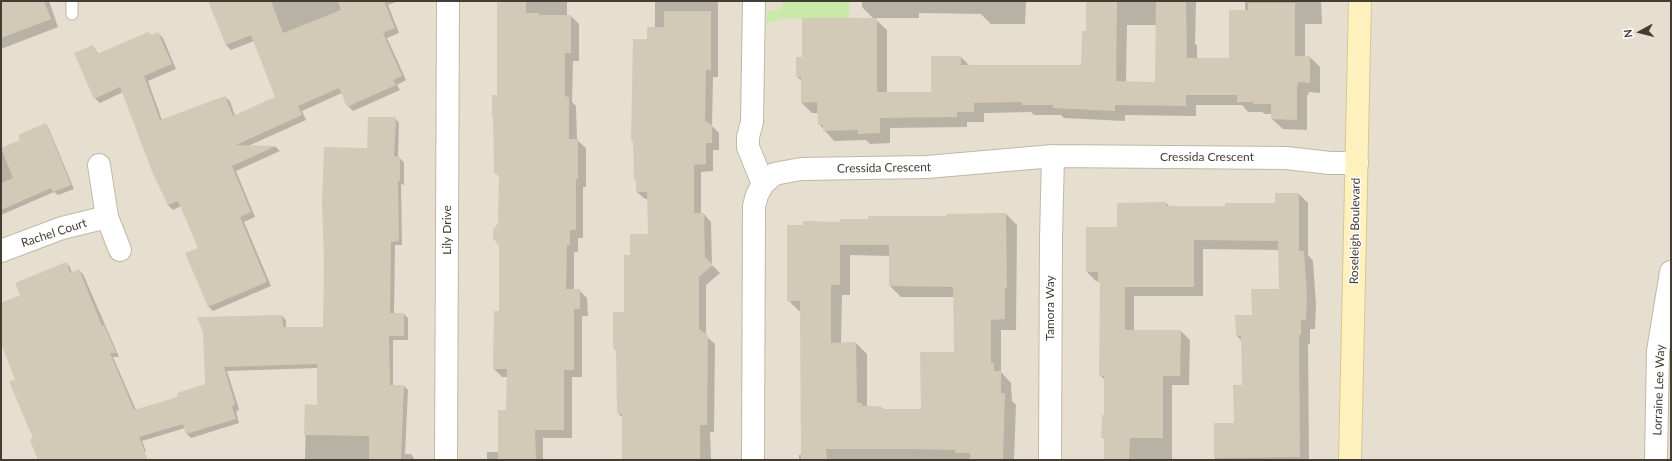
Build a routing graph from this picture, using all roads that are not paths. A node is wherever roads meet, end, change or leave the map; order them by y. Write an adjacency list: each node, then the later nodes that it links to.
1 (72, 1): 5 (lane)
2 (448, 1): 14 (street, Lily Drive)
3 (754, 1): 9 (street)
4 (1360, 1): 7 (street, Roseleigh Boulevard)
5 (72, 14)
6 (1053, 156): 7 (street, Cressida Crescent); 9 (street, Cressida Crescent); 16 (street, Tamora Way)
7 (1357, 156): 17 (street, Roseleigh Boulevard)
8 (99, 165): 10 (street)
9 (769, 179): 15 (street)
10 (107, 217): 11 (street); 12 (street, Rachel Court)
11 (120, 250)
12 (1, 251)
13 (1671, 272): 18 (street, Lorraine Lee Way)
14 (446, 460)
15 (753, 460)
16 (1050, 460)
17 (1350, 460)
18 (1656, 460)

